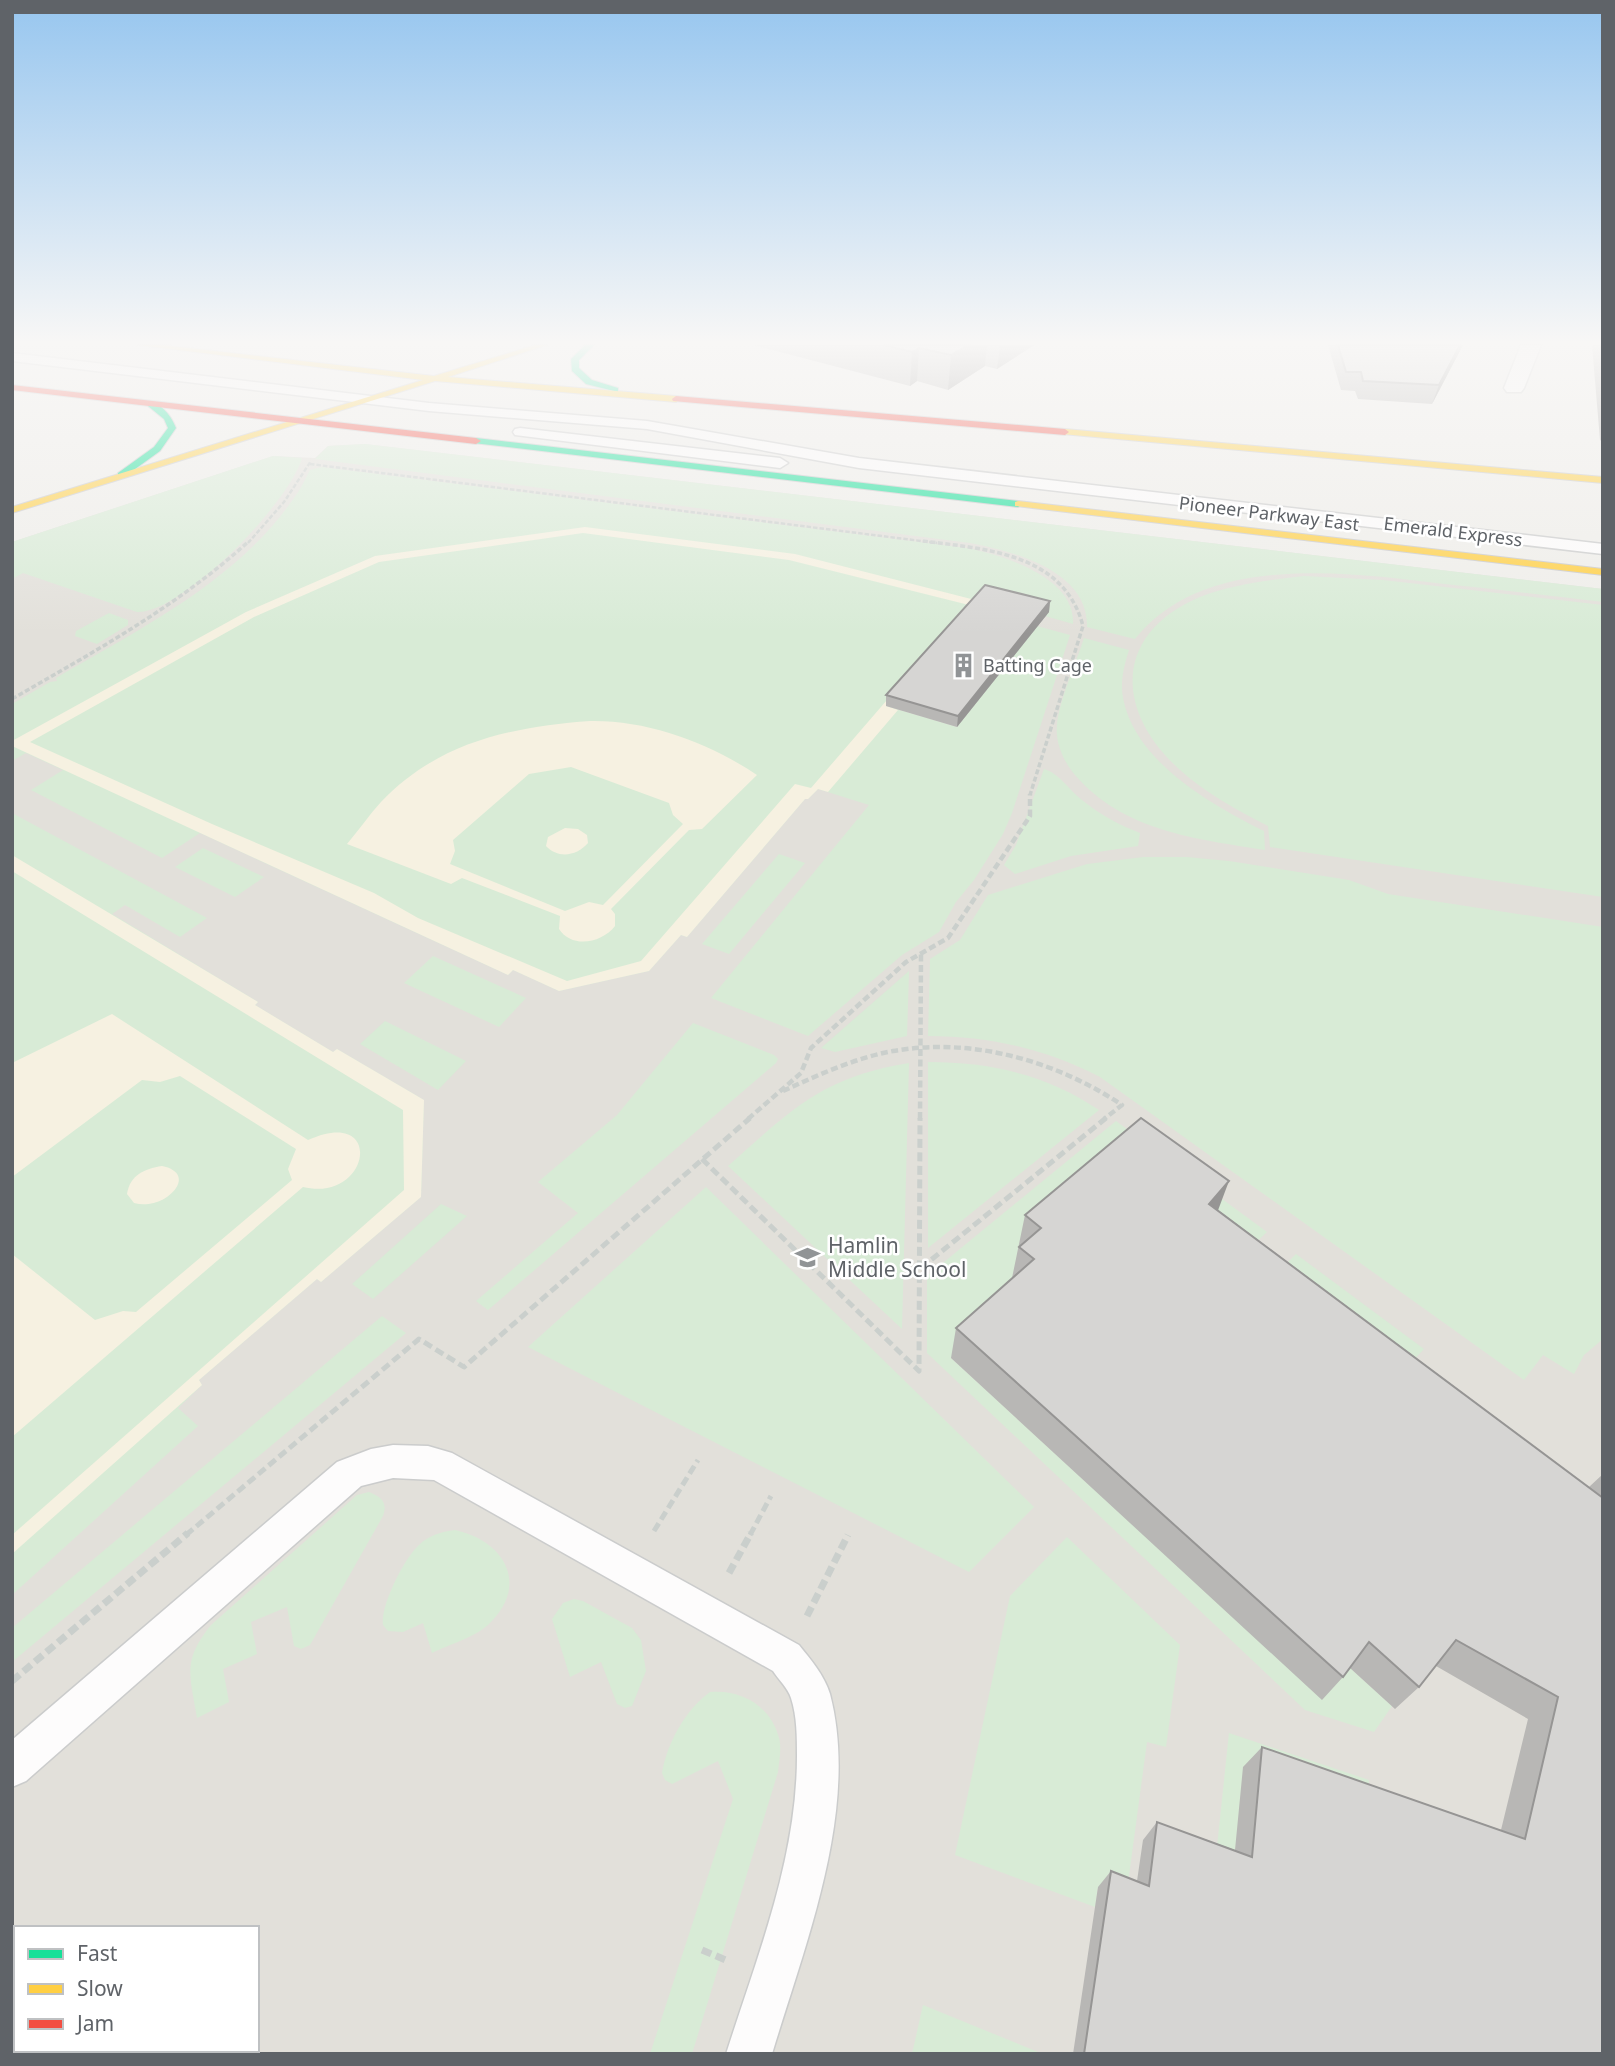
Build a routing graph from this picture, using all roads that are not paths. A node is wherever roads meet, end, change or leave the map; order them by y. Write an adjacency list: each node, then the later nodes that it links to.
1 (162, 441): 7 (main road)
2 (226, 441): 7 (main road)
3 (468, 441): 12 (main road, Pioneer Parkway East)
4 (599, 441): 11 (lane, Emerald Express)
5 (748, 441): 10 (lane, Emerald Express)
6 (1182, 441): 8 (main road)
7 (121, 475): 9 (main road)
8 (1603, 480)
9 (12, 510)
10 (1603, 549)
11 (1603, 558)
12 (1603, 572)
13 (12, 1767): 14 (lane)
14 (749, 2054)

